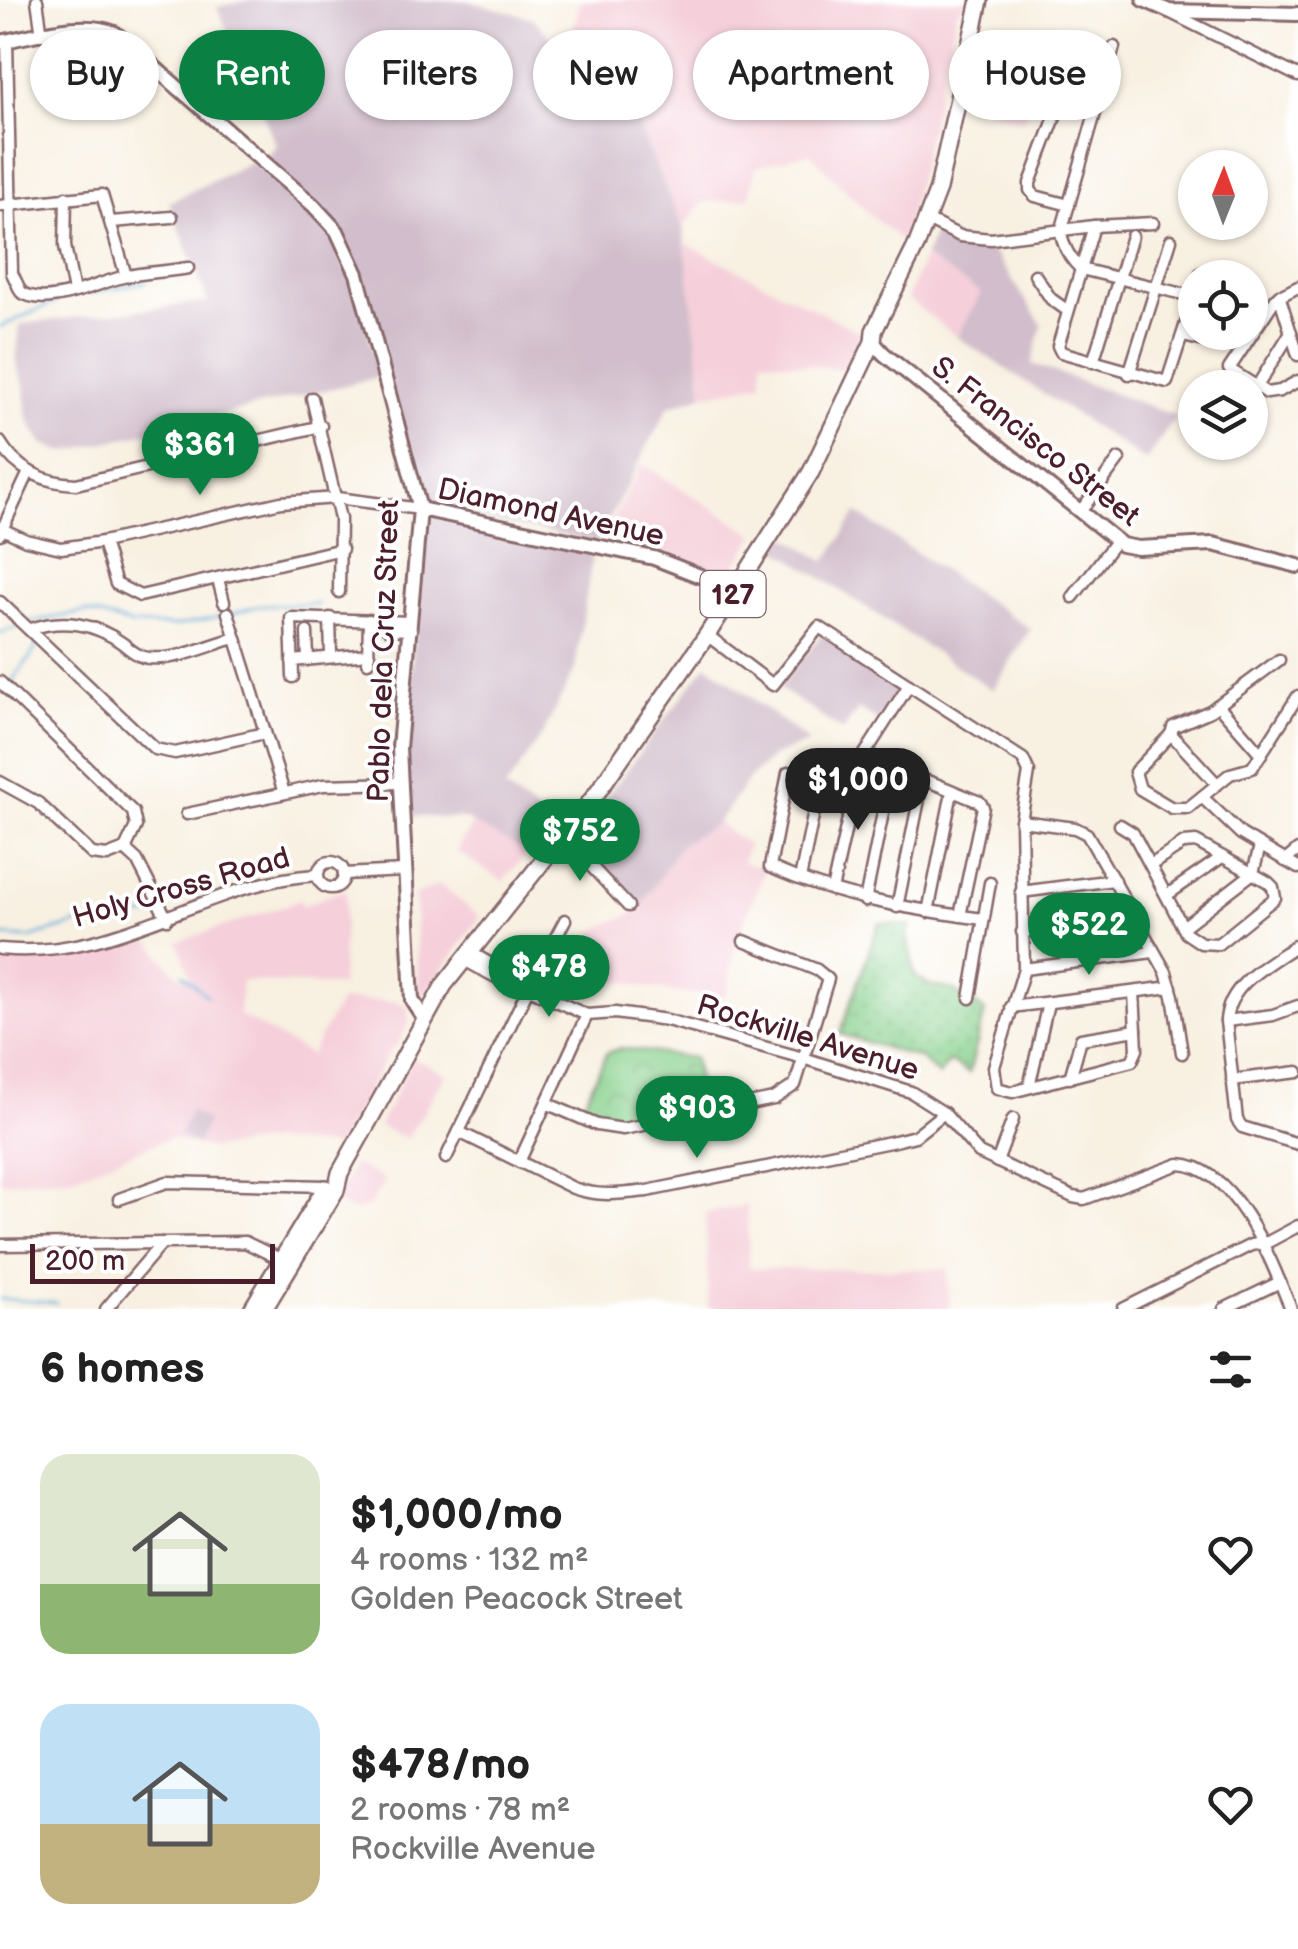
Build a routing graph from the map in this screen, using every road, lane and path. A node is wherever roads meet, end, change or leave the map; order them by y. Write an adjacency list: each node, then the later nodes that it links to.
1 (37, 0): 6 (street)
2 (980, 0): 17 (main road, 127)
3 (1144, 0): 4 (street)
4 (1168, 12): 5 (street); 10 (street)
5 (1298, 14)
6 (41, 30)
7 (30, 36): 8 (street, Pablo dela Cruz Street)
8 (4, 41): 14 (street)
9 (159, 72): 51 (street, Pablo dela Cruz Street)
10 (1298, 76)
11 (1054, 120): 15 (street)
12 (1094, 120): 15 (street)
13 (66, 197): 14 (street); 18 (street); 31 (street)
14 (6, 205): 31 (street)
15 (1069, 205): 21 (street)
16 (172, 217): 18 (street)
17 (927, 220): 21 (street); 36 (main road, 127)
18 (111, 222): 26 (street)
19 (1153, 224): 20 (street)
20 (1094, 226): 21 (street); 25 (street)
21 (1061, 232): 25 (street)
22 (1132, 236): 28 (street)
23 (1171, 240): 29 (street)
24 (188, 268): 26 (street)
25 (1081, 268): 28 (street); 34 (street)
26 (126, 276): 31 (street)
27 (1035, 276): 34 (street)
28 (1120, 278): 29 (street); 39 (street)
29 (1157, 288): 32 (street); 42 (street)
30 (1298, 288): 33 (street)
31 (74, 292)
32 (1178, 292)
33 (1279, 295): 35 (street); 40 (street)
34 (1068, 310): 39 (street)
35 (1291, 332): 38 (street); 41 (street)
36 (874, 342): 52 (street, S. Francisco Street); 59 (main road, 127)
37 (1178, 350): 42 (street)
38 (1298, 355)
39 (1093, 362): 42 (street)
40 (1230, 370)
41 (1267, 370)
42 (1130, 374)
43 (1298, 381): 44 (street)
44 (1268, 391)
45 (312, 398): 46 (street)
46 (320, 426): 49 (street); 50 (street)
47 (0, 442): 49 (street)
48 (1119, 459): 52 (street)
49 (29, 472): 53 (street)
50 (338, 498): 51 (street, Diamond Avenue); 55 (street, Diamond Avenue); 56 (street)
51 (420, 509): 59 (street, Diamond Avenue); 65 (street, Pablo dela Cruz Street)
52 (1080, 512): 54 (street, S. Francisco Street)
53 (1, 530): 55 (street, Diamond Avenue)
54 (1116, 541): 57 (street, S. Francisco Street); 61 (street)
55 (104, 542): 58 (street)
56 (342, 549): 58 (street); 60 (street)
57 (1298, 566)
58 (218, 579): 69 (street)
59 (736, 590): 68 (main road, 127)
60 (339, 592)
61 (1072, 596)
62 (0, 602): 66 (street)
63 (330, 618): 64 (street); 70 (street); 73 (street)
64 (373, 620): 65 (street); 70 (street)
65 (411, 626): 87 (street, Pablo dela Cruz Street)
66 (31, 629): 69 (street); 79 (street)
67 (307, 632): 71 (street)
68 (707, 636): 76 (street); 95 (main road, 127)
69 (235, 638): 79 (street)
70 (331, 658): 71 (street)
71 (308, 660): 73 (street)
72 (1279, 660): 78 (street)
73 (292, 661): 74 (street)
74 (293, 678)
75 (1, 685): 97 (street)
76 (909, 685): 83 (street); 93 (street)
77 (1298, 696): 81 (street)
78 (1218, 706): 80 (street); 81 (street)
79 (265, 733): 90 (street)
80 (1171, 734): 88 (street); 91 (street)
81 (1262, 754): 88 (street)
82 (823, 768): 83 (street); 107 (street); 107 (street)
83 (858, 770): 84 (street); 110 (street)
84 (891, 773): 85 (street); 113 (street)
85 (923, 780): 89 (street); 115 (street)
86 (0, 782): 97 (street)
87 (400, 783): 90 (street); 103 (street, Pablo dela Cruz Street)
88 (1217, 784): 91 (street)
89 (952, 792): 116 (street); 118 (street)
90 (284, 793): 92 (street)
91 (1202, 797): 96 (street)
92 (187, 814)
93 (1021, 821): 108 (street); 111 (street)
94 (1120, 825): 101 (street)
95 (564, 836): 114 (street); 128 (main road, 127)
96 (1264, 849): 100 (street); 104 (street)
97 (125, 850): 119 (street)
98 (1298, 850): 100 (street)
99 (1222, 856): 101 (street); 104 (street); 112 (street)
100 (1285, 861): 102 (street)
101 (1151, 865): 112 (street)
102 (1298, 868)
103 (404, 871): 105 (street); 138 (street, Pablo dela Cruz Street)
104 (1254, 871): 122 (street); 122 (street)
105 (344, 874): 106 (street); 106 (street)
106 (318, 875): 119 (street, Holy Cross Road)
107 (800, 879): 110 (street)
108 (1114, 880): 111 (street); 117 (street)
109 (990, 883): 120 (street)
110 (832, 890): 113 (street)
111 (1021, 892): 123 (street)
112 (1166, 895): 122 (street)
113 (864, 901): 115 (street)
114 (628, 906)
115 (897, 907): 116 (street)
116 (928, 912): 118 (street)
117 (1133, 915): 123 (street); 127 (street)
118 (960, 916): 120 (street)
119 (167, 918): 126 (street, Holy Cross Road)
120 (983, 919): 133 (street)
121 (565, 920): 131 (street)
122 (1183, 927)
123 (1022, 932): 129 (street)
124 (744, 940): 142 (street)
125 (1298, 944): 139 (street)
126 (0, 948)
127 (1153, 952): 129 (street); 130 (street)
128 (467, 956): 131 (street, Rockville Avenue); 138 (main road, 127)
129 (1024, 969): 135 (street)
130 (1171, 987): 132 (street); 141 (street)
131 (528, 988): 137 (street, Rockville Avenue); 150 (street)
132 (1134, 992): 134 (street); 140 (street)
133 (970, 998)
134 (1048, 1003): 135 (street); 146 (street)
135 (1011, 1006): 146 (street)
136 (1298, 1006): 139 (street)
137 (587, 1015): 142 (street, Rockville Avenue); 147 (street)
138 (424, 1017): 155 (main road, 127)
139 (1226, 1021): 145 (street)
140 (1136, 1030): 144 (street); 144 (street)
141 (1182, 1053)
142 (803, 1058): 147 (street); 148 (street, Rockville Avenue)
143 (1298, 1072): 145 (street)
144 (1070, 1078): 146 (street)
145 (1232, 1080): 151 (street)
146 (1029, 1088)
147 (548, 1104): 153 (street)
148 (944, 1113): 153 (street); 154 (street, Rockville Avenue)
149 (1013, 1119): 154 (street)
150 (459, 1132): 152 (street); 153 (street)
151 (1298, 1144)
152 (446, 1158)
153 (519, 1162)
154 (997, 1162): 159 (street, Rockville Avenue)
155 (333, 1180): 156 (street); 161 (main road, 127)
156 (119, 1199)
157 (1298, 1226): 159 (street)
158 (162, 1243): 160 (street); 161 (street); 165 (street)
159 (1261, 1243): 162 (street); 168 (street)
160 (0, 1245)
161 (286, 1262): 163 (main road, 127)
162 (1280, 1282): 164 (street); 169 (street)
163 (274, 1283): 166 (main road, 127); 167 (main road, 127)
164 (1292, 1303)
165 (106, 1309)
166 (252, 1309)
167 (264, 1309)
168 (1123, 1309)
169 (1224, 1309)

